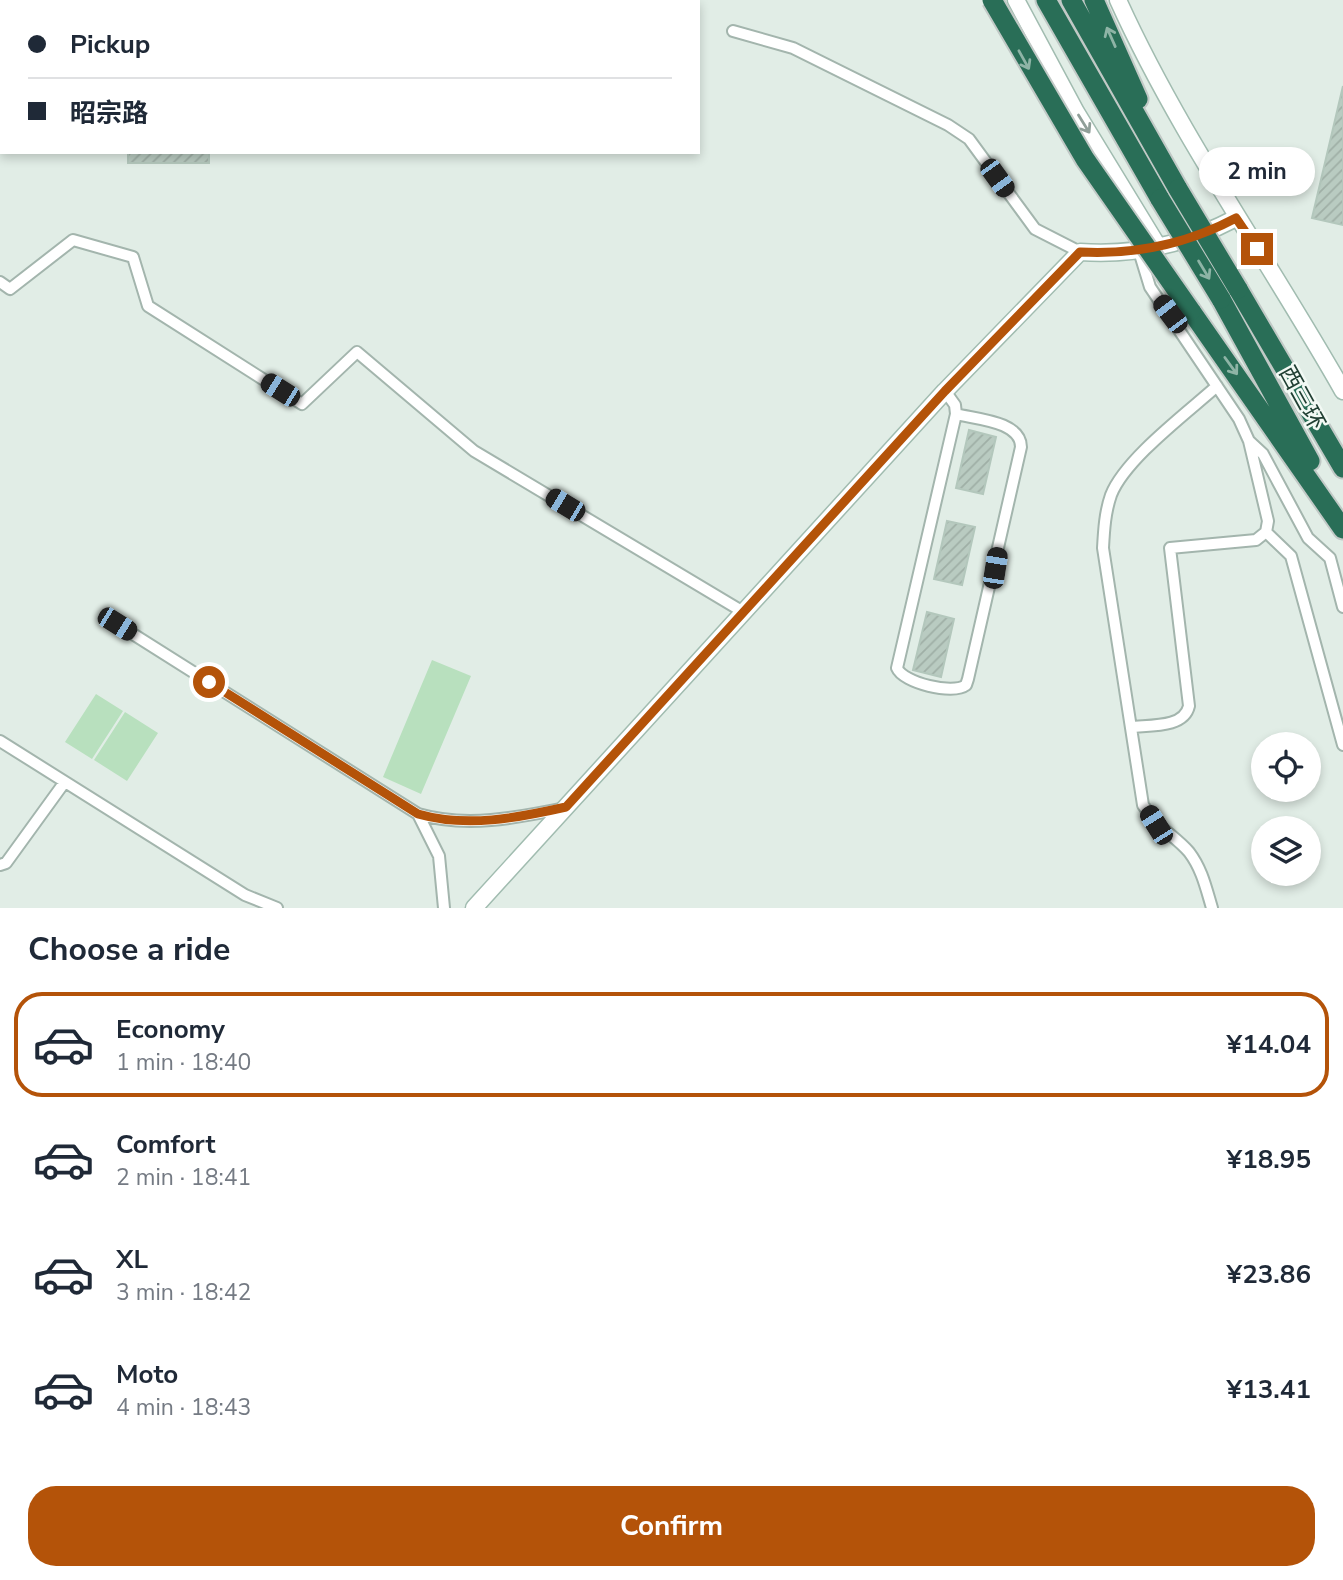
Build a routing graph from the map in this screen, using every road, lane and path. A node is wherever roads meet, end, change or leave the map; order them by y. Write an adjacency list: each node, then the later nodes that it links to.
1 (992, 0): 22 (highway, one-way to 22, bridge)
2 (1016, 0): 10 (street, one-way to 10)
3 (1046, 0): 14 (highway, one-way to 14, bridge)
4 (1071, 0): 8 (highway)
5 (1094, 0): 8 (highway, one-way to 5)
6 (1118, 0): 9 (street)
7 (733, 31): 12 (street)
8 (1178, 189): 14 (highway, bridge)
9 (1236, 218): 10 (street); 17 (street)
10 (1159, 248): 11 (street)
11 (1139, 251): 12 (street); 15 (street)
12 (1080, 252): 16 (street)
13 (0, 282): 25 (street)
14 (1229, 294): 20 (highway, 西三环); 21 (highway, 西三环)
15 (1217, 386): 19 (street); 27 (street)
16 (945, 391): 18 (street); 25 (street)
17 (1343, 391)
18 (956, 414): 18 (street)
19 (1249, 441): 23 (street); 24 (street)
20 (1343, 468)
21 (1343, 519)
22 (1343, 529)
23 (1266, 532): 27 (street); 29 (street)
24 (1343, 607)
25 (745, 613): 31 (street)
26 (117, 624): 32 (street)
27 (1131, 727): 37 (street)
28 (0, 741): 30 (street)
29 (1343, 745)
30 (64, 783): 33 (street); 34 (street)
31 (566, 807): 32 (street); 36 (street)
32 (418, 814): 35 (street)
33 (0, 865)
34 (277, 908)
35 (444, 908)
36 (474, 908)
37 (1212, 908)

